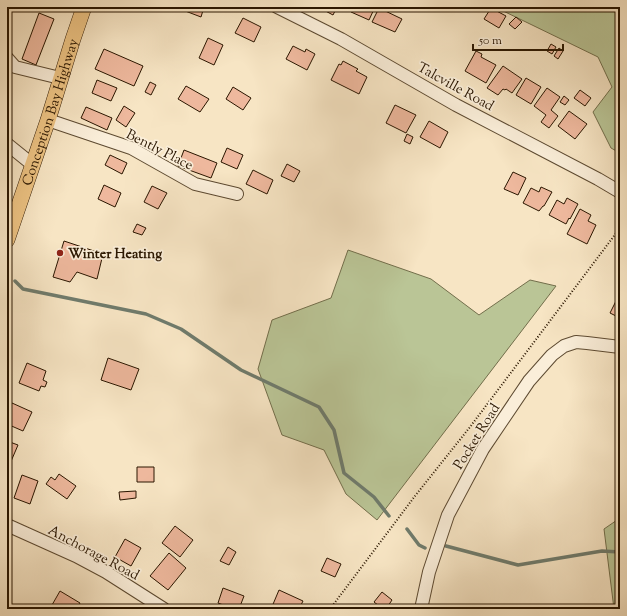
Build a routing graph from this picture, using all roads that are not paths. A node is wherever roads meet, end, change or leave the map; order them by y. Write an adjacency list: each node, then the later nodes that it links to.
1 (84, 7): 4 (main road, Conception Bay Highway)
2 (277, 7): 8 (street, Talcville Road)
3 (7, 58): 4 (street)
4 (60, 78): 5 (main road, Conception Bay Highway)
5 (48, 120): 7 (main road, Conception Bay Highway); 9 (street, Bently Place)
6 (7, 144): 7 (street)
7 (33, 164): 10 (main road, Conception Bay Highway)
8 (620, 192)
9 (237, 194)
10 (7, 240)
11 (620, 347): 14 (street, Pocket Road)
12 (7, 525): 13 (street, Anchorage Road)
13 (164, 609)
14 (420, 609)

